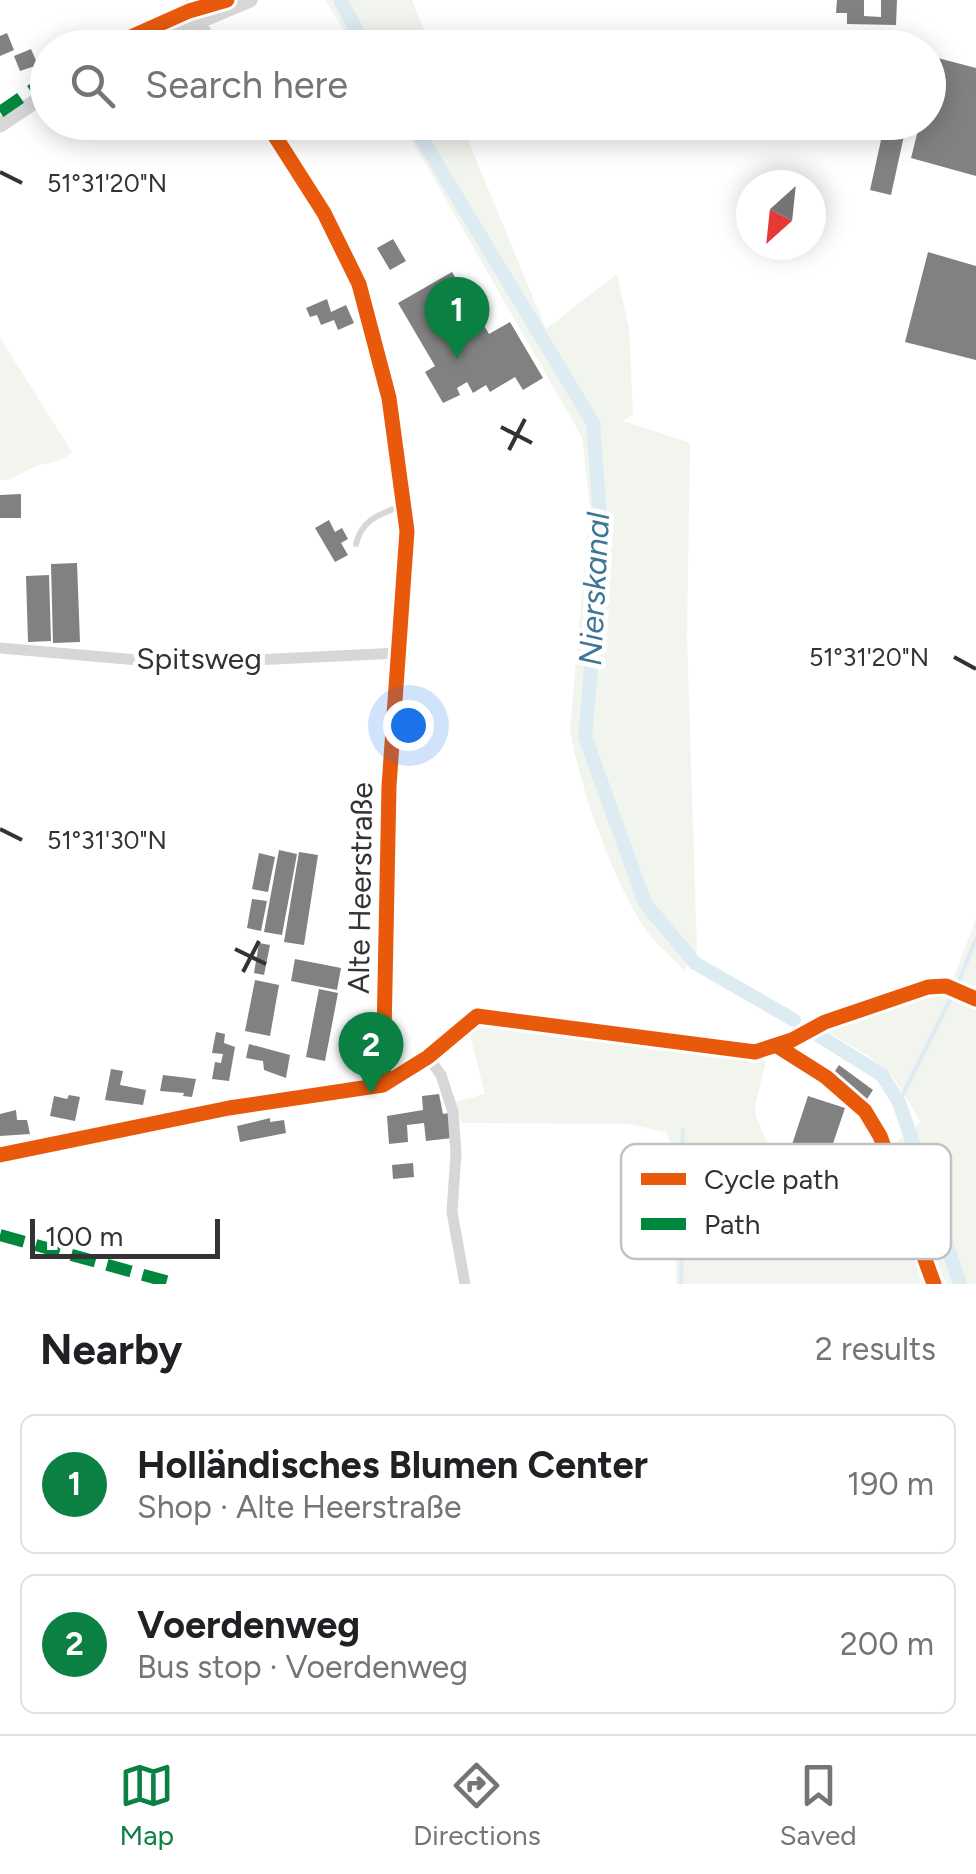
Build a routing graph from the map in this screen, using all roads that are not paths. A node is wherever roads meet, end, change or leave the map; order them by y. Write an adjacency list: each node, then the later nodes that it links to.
1 (190, 0): 3 (lane)
2 (250, 0): 3 (street)
3 (200, 21): 4 (street); 5 (street)
4 (178, 30)
5 (205, 30)
6 (30, 106): 7 (street)
7 (0, 125)
8 (278, 140): 9 (street, Alte Heerstraße)
9 (404, 506): 10 (lane); 12 (street, Alte Heerstraße)
10 (356, 544)
11 (0, 648): 12 (street, Spitsweg)
12 (399, 653): 15 (street, Alte Heerstraße)
13 (976, 999): 14 (street)
14 (428, 1057): 15 (street); 17 (street)
15 (383, 1085): 16 (street)
16 (0, 1155)
17 (465, 1284)

